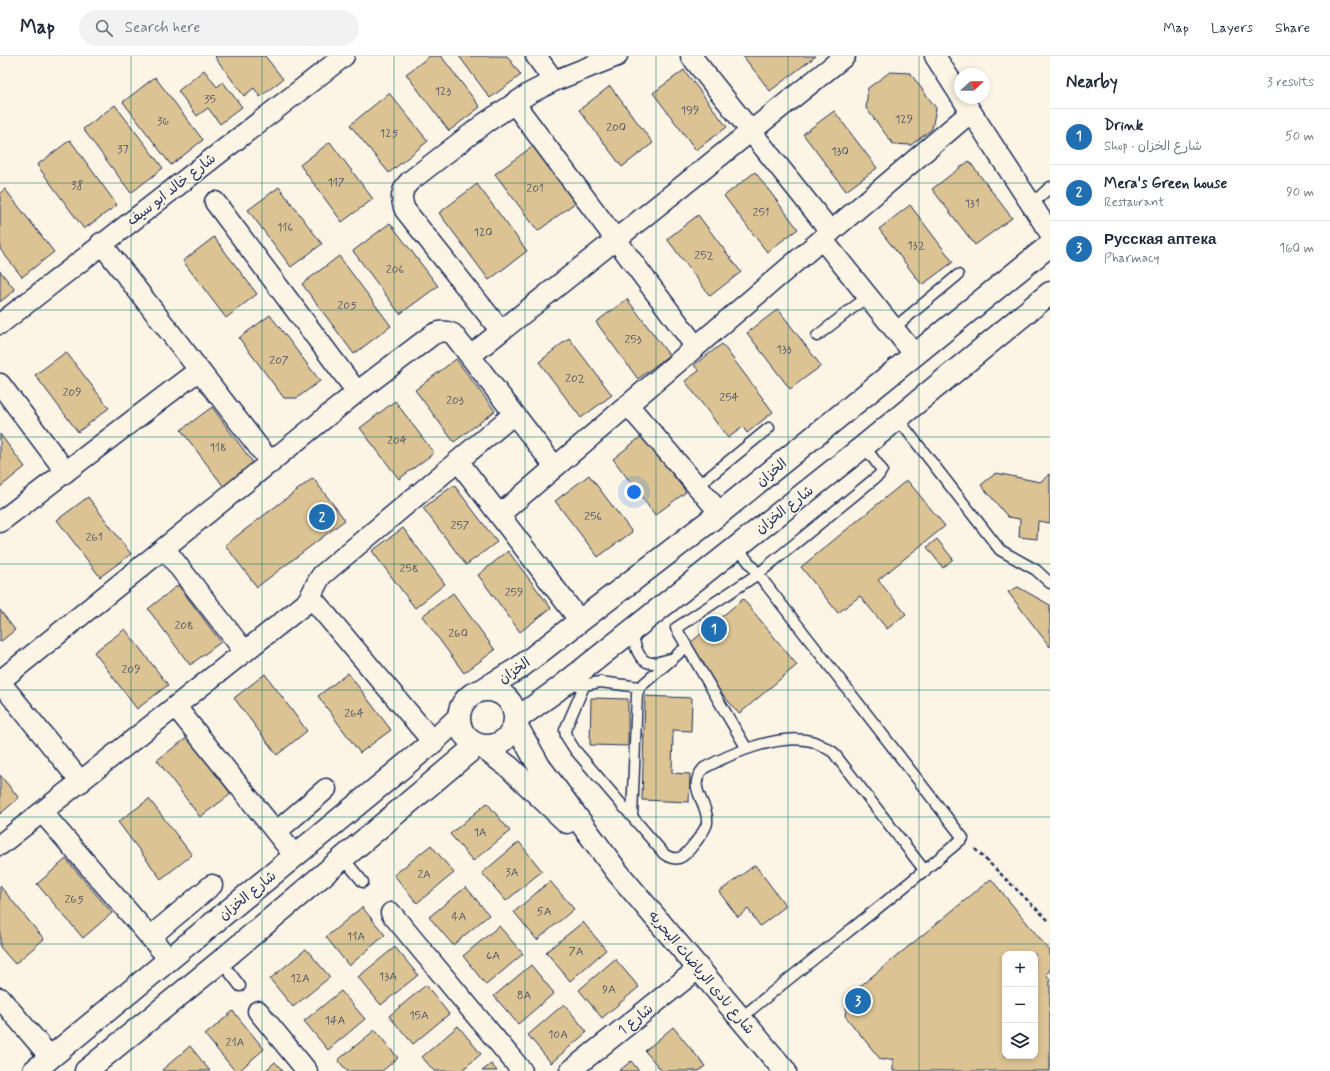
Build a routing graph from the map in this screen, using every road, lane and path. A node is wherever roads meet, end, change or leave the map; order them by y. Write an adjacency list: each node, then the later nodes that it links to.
1 (344, 56): 18 (street, شارع خالد ابو سيف)
2 (536, 56): 7 (street)
3 (617, 56): 7 (street)
4 (692, 56): 11 (street)
5 (845, 56): 11 (street)
6 (941, 57): 8 (street)
7 (554, 81): 9 (street)
8 (954, 82)
9 (514, 103): 17 (street); 25 (street)
10 (967, 105): 14 (street); 16 (street)
11 (751, 131): 16 (street); 17 (street)
12 (1050, 187): 14 (lane)
13 (215, 202): 32 (street)
14 (1032, 204): 15 (street)
15 (1050, 233)
16 (827, 235): 22 (street); 27 (street)
17 (616, 240): 25 (street); 27 (street)
18 (101, 243): 23 (street, شارع خالد ابو سيف); 30 (street)
19 (1050, 245): 28 (main road, الخزان)
20 (958, 275): 24 (lane)
21 (1050, 293): 35 (main road, شارع الخزان)
22 (868, 296): 24 (street); 26 (lane)
23 (0, 324)
24 (894, 328): 28 (street)
25 (501, 331): 29 (street)
26 (816, 336)
27 (696, 347): 33 (street)
28 (915, 355): 43 (main road, الخزان)
29 (470, 356): 32 (street); 34 (street)
30 (199, 370): 39 (street); 41 (street)
31 (0, 384): 41 (street)
32 (357, 392): 39 (street)
33 (628, 405): 40 (street); 42 (street)
34 (514, 414): 38 (street); 40 (street)
35 (898, 419): 37 (main road, شارع الخزان); 49 (lane)
36 (769, 428): 42 (lane)
37 (864, 446): 46 (main road, شارع الخزان); 48 (lane)
38 (458, 461): 44 (street); 50 (street)
39 (271, 463): 47 (street)
40 (555, 467): 44 (street)
41 (66, 472): 45 (street)
42 (698, 486): 43 (street)
43 (720, 513): 51 (main road, الخزان)
44 (499, 515): 51 (street)
45 (0, 522)
46 (736, 547): 48 (lane); 52 (main road, شارع الخزان)
47 (164, 549): 54 (street); 56 (street)
48 (758, 574): 53 (lane); 72 (lane)
49 (1050, 583)
50 (311, 597): 54 (street); 64 (street)
51 (580, 621): 59 (main road, الخزان)
52 (634, 628): 55 (lane); 60 (main road, شارع الخزان)
53 (686, 647): 55 (lane); 66 (lane)
54 (245, 652): 61 (street)
55 (673, 659): 58 (lane)
56 (0, 682): 67 (street)
57 (585, 684): 58 (lane); 60 (lane); 70 (lane)
58 (640, 687): 70 (lane)
59 (484, 689): 62 (main road); 63 (main road)
60 (557, 690): 63 (main road, شارع الخزان)
61 (176, 707): 67 (street); 71 (street)
62 (458, 718): 64 (main road, شارع الخزان); 65 (main road)
63 (515, 721): 65 (main road); 77 (main road, شارع نادى الرياضات البحريه)
64 (433, 742): 74 (main road, شارع الخزان)
65 (479, 746): 75 (main road); 77 (main road, شارع نادى الرياضات البحريه)
66 (747, 749): 70 (lane); 76 (lane)
67 (81, 782): 69 (street)
68 (326, 789): 71 (street)
69 (42, 812): 73 (street); 82 (street)
70 (632, 817)
71 (276, 832): 74 (street)
72 (963, 838): 76 (lane); 81 (path)
73 (0, 845)
74 (295, 856): 83 (main road, شارع الخزان)
75 (343, 858): 78 (lane); 84 (main road)
76 (924, 871): 89 (lane)
77 (618, 873): 85 (main road, شارع نادى الرياضات البحريه)
78 (363, 882)
79 (212, 885): 82 (street)
80 (391, 913): 93 (street)
81 (1050, 922)
82 (150, 937): 83 (street)
83 (169, 959): 90 (main road, شارع الخزان)
84 (221, 961): 86 (lane); 91 (main road)
85 (699, 968): 89 (main road, شارع نادى الرياضات البحريه); 94 (street, شارع 1)
86 (240, 986)
87 (0, 998): 90 (street)
88 (258, 1011): 92 (street)
89 (741, 1018): 95 (main road, شارع نادى الرياضات البحريه)
90 (43, 1064)
91 (86, 1071)
92 (306, 1071)
93 (522, 1071)
94 (570, 1071)
95 (785, 1071)

